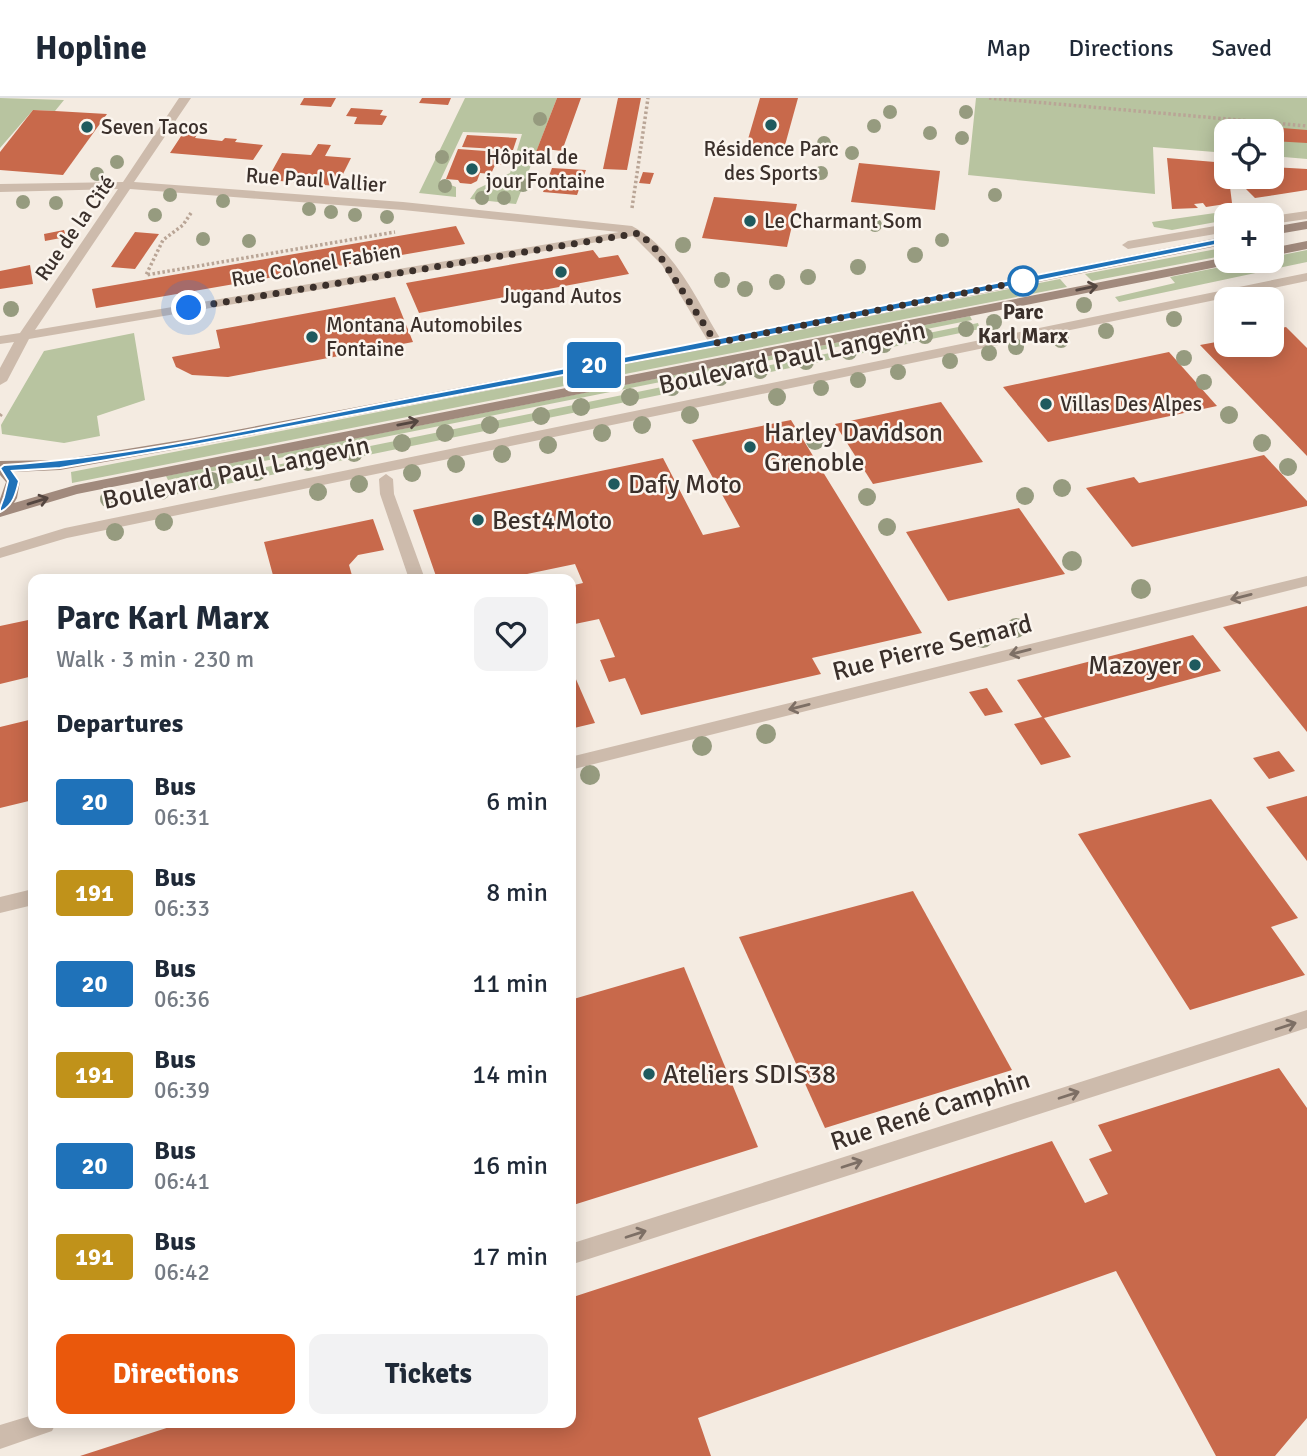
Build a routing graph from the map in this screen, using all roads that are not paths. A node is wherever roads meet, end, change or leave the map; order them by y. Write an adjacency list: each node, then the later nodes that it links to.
1 (185, 98): 2 (street, Rue de la Cité)
2 (127, 185): 3 (street, Rue Paul Vallier); 7 (street, Rue Paul Vallier); 16 (street, Rue de la Cité)
3 (0, 188)
4 (1307, 215): 5 (street)
5 (1284, 218)
6 (1307, 225): 8 (main road)
7 (627, 229): 16 (street, Rue Colonel Fabien); 18 (street)
8 (1284, 229)
9 (1214, 230): 11 (street)
10 (1214, 243): 18 (main road)
11 (1128, 245)
12 (1307, 245): 13 (main road)
13 (1284, 250)
14 (1214, 264): 22 (main road, one-way to 14)
15 (1307, 277): 23 (street, Boulevard Paul Langevin)
16 (23, 336): 17 (street, Rue Colonel Fabien); 19 (street, Rue de la Cité)
17 (0, 340)
18 (716, 343): 20 (main road)
19 (0, 381)
20 (2, 467): 22 (main road)
21 (386, 480): 24 (street)
22 (0, 510)
23 (0, 553)
24 (415, 574)
25 (1307, 581): 26 (street, Rue Pierre Semard, one-way to 26)
26 (576, 763)
27 (28, 898): 28 (street)
28 (0, 905)
29 (1307, 1019): 30 (street, Rue René Camphin, one-way to 29)
30 (576, 1253)
31 (28, 1428): 32 (street)
32 (0, 1437)

